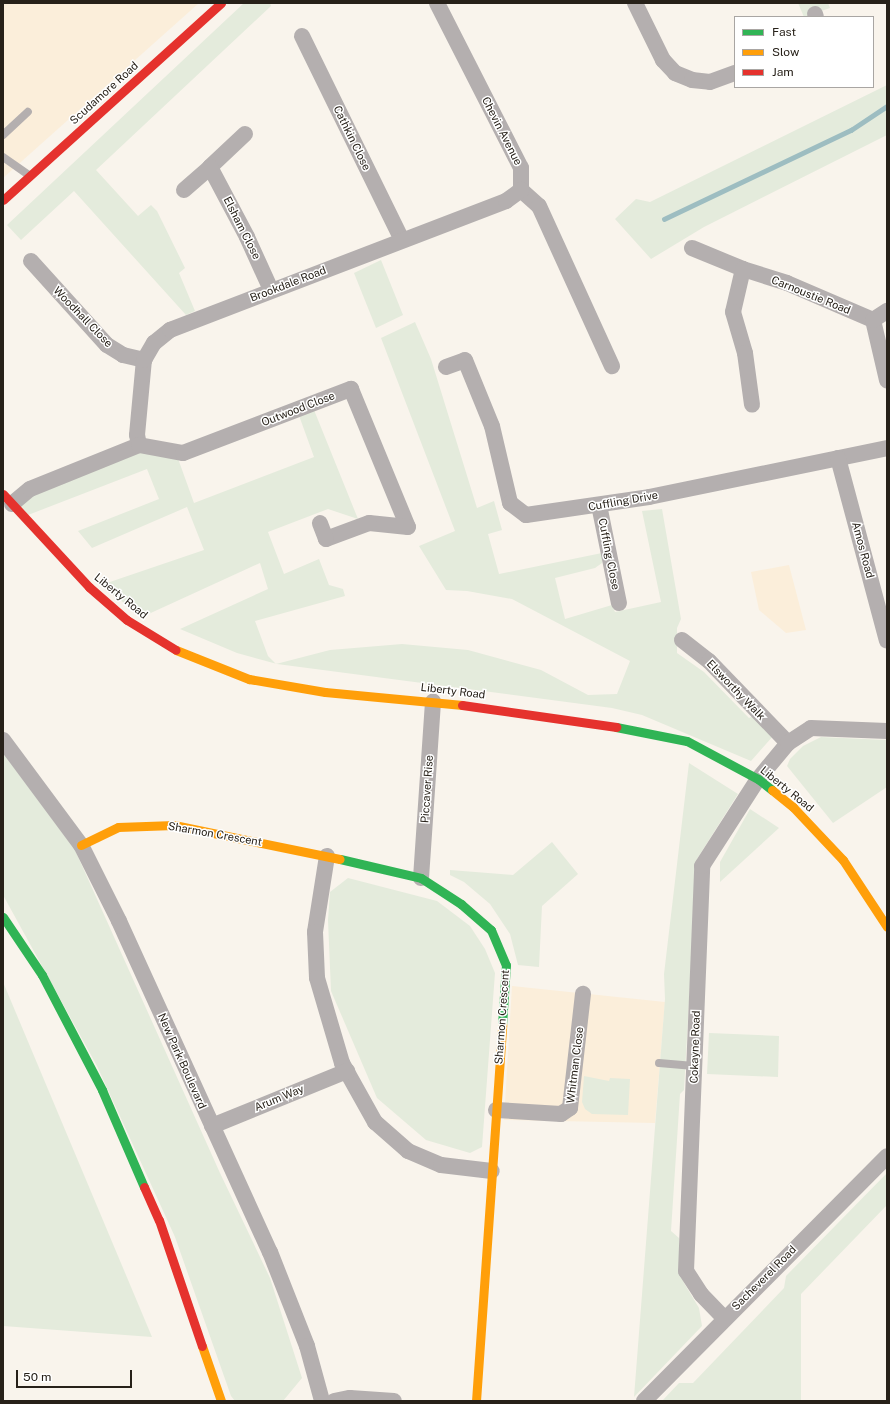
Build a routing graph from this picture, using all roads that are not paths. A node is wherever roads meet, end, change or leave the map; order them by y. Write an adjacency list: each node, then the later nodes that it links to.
1 (221, 3): 11 (main road, Scudamore Road)
2 (437, 3): 13 (street, Chevin Avenue)
3 (635, 3): 5 (street)
4 (302, 36): 15 (street, Cathkin Close)
5 (734, 72)
6 (28, 112): 8 (lane)
7 (245, 134): 10 (street)
8 (3, 135)
9 (3, 157): 11 (lane)
10 (210, 167): 12 (street); 19 (street, Elsham Close)
11 (30, 176): 14 (main road, Scudamore Road)
12 (184, 190)
13 (522, 190): 15 (street, Brookdale Road); 23 (street)
14 (3, 200)
15 (402, 240): 19 (street, Brookdale Road)
16 (692, 248): 18 (street, Carnoustie Road)
17 (31, 261): 22 (street, Woodhall Close)
18 (743, 269): 21 (street, Carnoustie Road); 26 (street)
19 (271, 290): 22 (street, Brookdale Road)
20 (887, 310): 21 (street)
21 (873, 320): 25 (street)
22 (144, 360): 27 (street, Brookdale Road)
23 (612, 366)
24 (446, 367): 31 (street, Cuffling Drive)
25 (887, 380)
26 (752, 406)
27 (139, 445): 30 (street); 32 (street, Outwood Close)
28 (887, 448): 29 (street, Cuffling Drive)
29 (838, 458): 31 (street, Cuffling Drive); 35 (street, Amos Road)
30 (8, 499): 36 (main road, Liberty Road)
31 (599, 505): 33 (street, Cuffling Close)
32 (320, 523)
33 (619, 603)
34 (682, 640): 39 (street, Elsworthy Walk)
35 (887, 641)
36 (433, 700): 40 (main road, Liberty Road); 43 (street, Piccaver Rise)
37 (887, 731): 39 (street, Cokayne Road)
38 (3, 740): 41 (street, New Park Boulevard)
39 (788, 743): 40 (street, Cokayne Road)
40 (758, 779): 45 (main road, Liberty Road); 48 (street, Cokayne Road)
41 (81, 845): 42 (main road, Sharmon Crescent); 51 (street, New Park Boulevard)
42 (327, 856): 43 (main road, Sharmon Crescent); 49 (street)
43 (422, 878): 50 (main road, Sharmon Crescent)
44 (3, 917): 55 (main road)
45 (887, 926)
46 (583, 994): 50 (street, Whitman Close)
47 (659, 1063): 48 (lane)
48 (694, 1066): 54 (street, Cokayne Road)
49 (347, 1071): 51 (street, Arum Way); 53 (street)
50 (496, 1110): 53 (main road, Sharmon Crescent)
51 (212, 1126): 56 (street, New Park Boulevard)
52 (887, 1156): 54 (street, Sacheverel Road)
53 (492, 1171): 59 (main road, Sharmon Crescent)
54 (724, 1318): 60 (street, Sacheverel Road)
55 (221, 1401)
56 (322, 1401)
57 (334, 1401): 58 (street)
58 (394, 1401)
59 (476, 1401)
60 (644, 1401)

